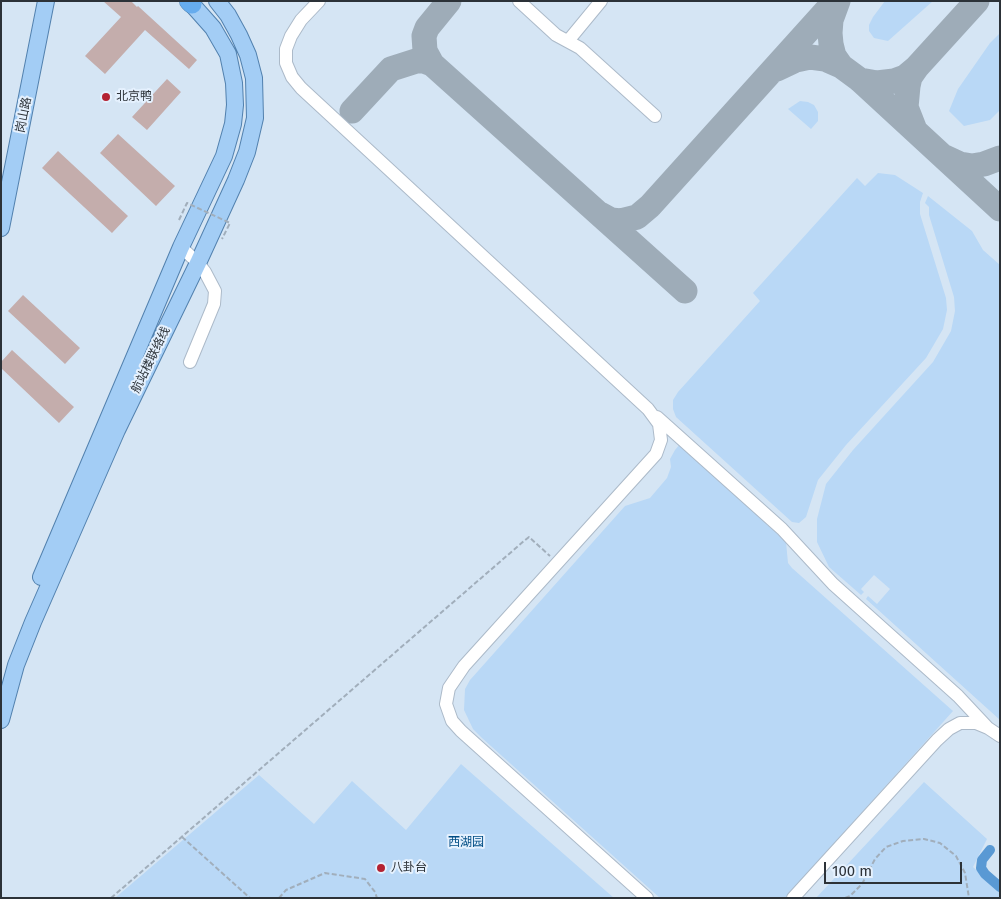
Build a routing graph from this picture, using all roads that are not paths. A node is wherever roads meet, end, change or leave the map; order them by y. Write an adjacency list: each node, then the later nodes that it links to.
1 (46, 1): 9 (main road, 岗山路)
2 (217, 1): 11 (main road, 航站楼联络线)
3 (319, 1): 13 (lane)
4 (519, 1): 7 (lane)
5 (601, 1): 7 (lane)
6 (190, 2): 10 (main road, 航站楼联络线)
7 (568, 41): 8 (lane)
8 (655, 116)
9 (1, 228)
10 (181, 247): 11 (lane); 14 (main road, 航站楼联络线)
11 (198, 263): 12 (lane); 15 (main road, 航站楼联络线)
12 (190, 362)
13 (648, 409): 16 (lane); 18 (lane)
14 (1, 677)
15 (1, 720)
16 (988, 728): 17 (lane); 19 (lane)
17 (1000, 736)
18 (647, 898)
19 (793, 898)

